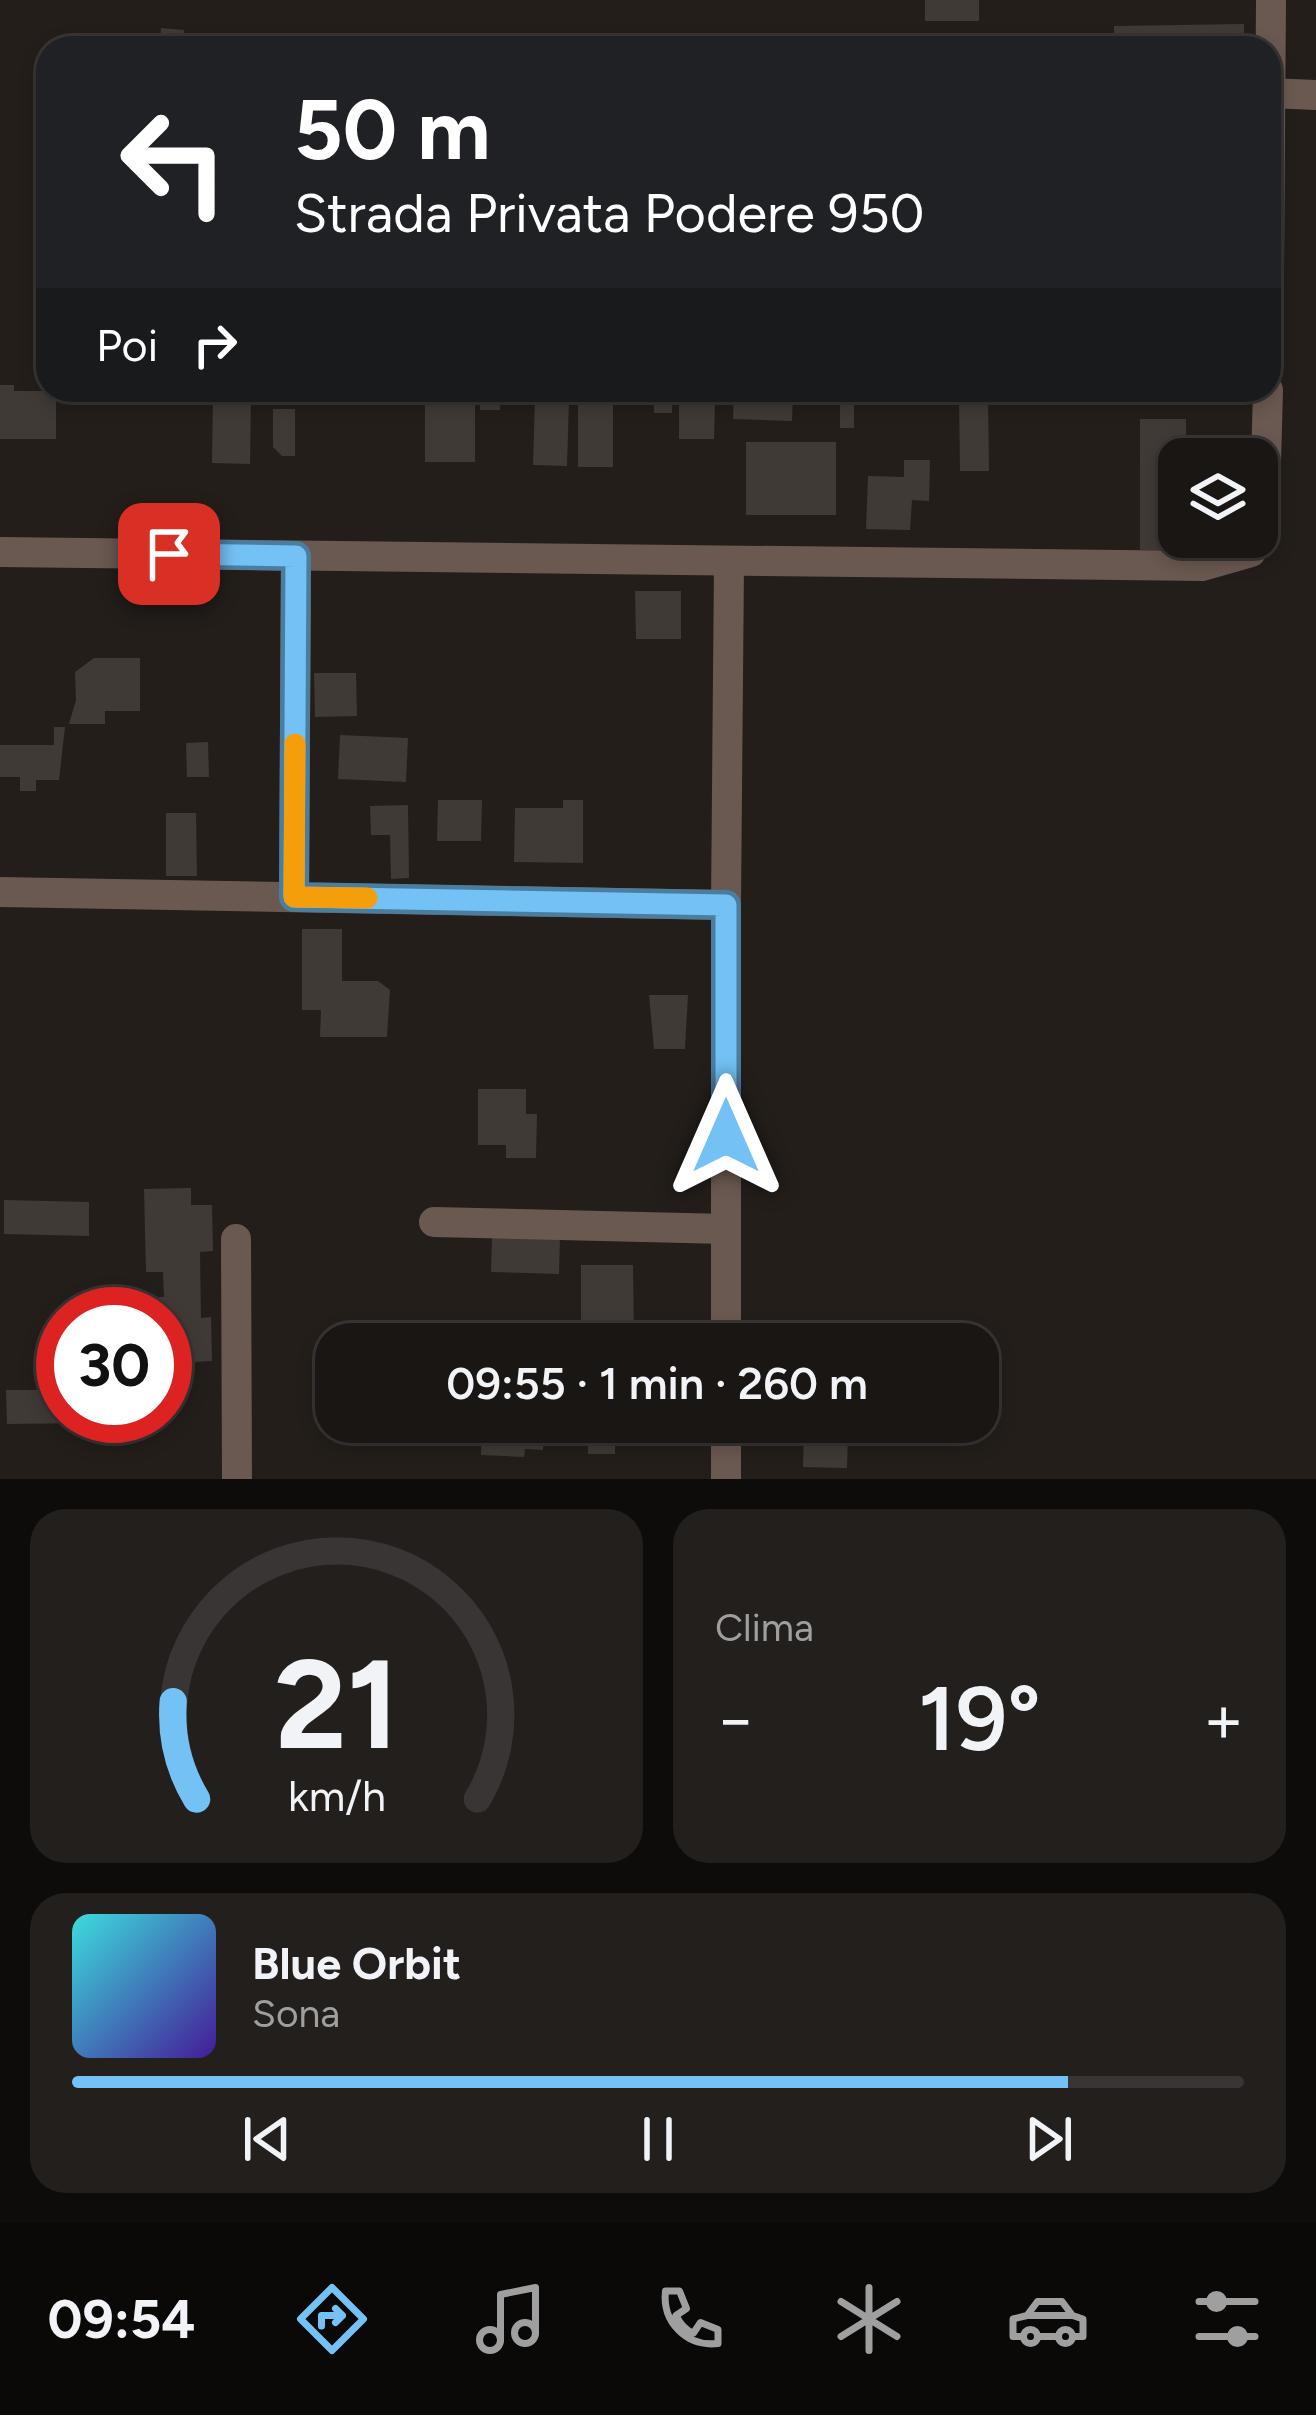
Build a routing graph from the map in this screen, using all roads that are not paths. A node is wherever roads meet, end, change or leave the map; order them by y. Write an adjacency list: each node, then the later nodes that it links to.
1 (1270, 0): 2 (street)
2 (1279, 36)
3 (1281, 43): 4 (street)
4 (1294, 94): 5 (street)
5 (1281, 187)
6 (1268, 402): 9 (street)
7 (0, 552): 8 (street)
8 (296, 556): 9 (street); 11 (street)
9 (729, 562): 12 (street)
10 (0, 892): 11 (street)
11 (294, 897): 12 (street)
12 (726, 905): 14 (street)
13 (434, 1222): 14 (street)
14 (726, 1229): 16 (street)
15 (236, 1239): 18 (street)
16 (726, 1323)
17 (726, 1443): 19 (street)
18 (237, 1479)
19 (726, 1479)

